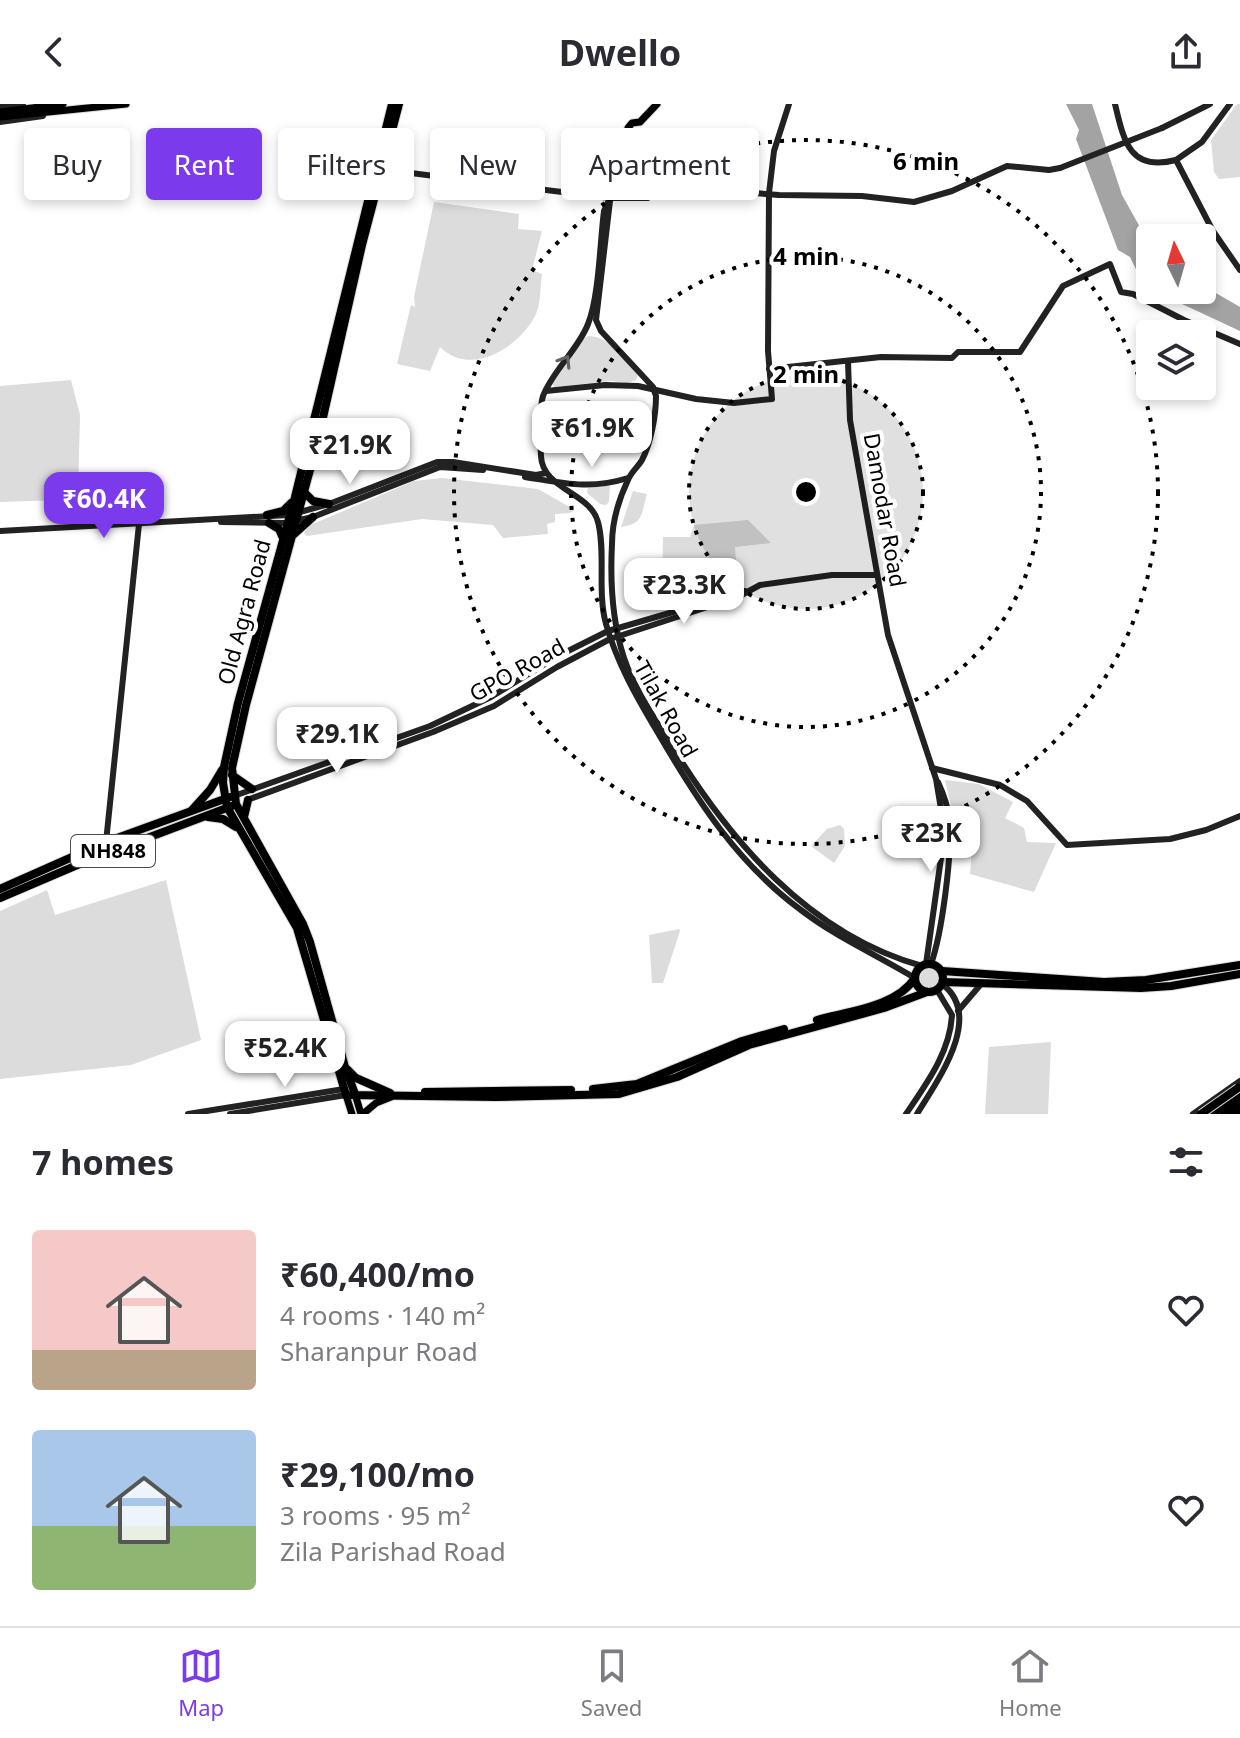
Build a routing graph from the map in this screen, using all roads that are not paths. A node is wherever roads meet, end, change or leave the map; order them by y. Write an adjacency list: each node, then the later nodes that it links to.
1 (23, 104): 11 (street)
2 (126, 104): 10 (main road)
3 (392, 104): 12 (highway, Old Agra Road)
4 (399, 104): 13 (highway, Old Agra Road)
5 (657, 104): 14 (main road)
6 (789, 104): 19 (street)
7 (1115, 104): 15 (street)
8 (1210, 104): 19 (street, bridge)
9 (1230, 104): 15 (street)
10 (62, 106): 11 (main road); 11 (street)
11 (0, 115)
12 (387, 128)
13 (391, 128)
14 (628, 128)
15 (1176, 160): 24 (street)
16 (414, 174): 17 (street)
17 (561, 192)
18 (759, 192): 19 (street)
19 (769, 193): 29 (street)
20 (370, 200): 36 (highway, Old Agra Road)
21 (371, 200): 35 (highway, Old Agra Road)
22 (609, 200): 25 (street)
23 (610, 200): 26 (street)
24 (1240, 270)
25 (584, 331): 26 (street); 31 (street, one-way to 25)
26 (601, 331): 30 (street)
27 (1240, 344): 28 (street)
28 (848, 361): 29 (street); 44 (street, Damodar Road)
29 (769, 369): 30 (street)
30 (653, 387): 31 (street); 33 (street, Tilak Road)
31 (546, 391): 32 (street)
32 (546, 473): 34 (street, Tilak Road); 37 (street)
33 (628, 478): 34 (street); 45 (street, Tilak Road)
34 (559, 484): 38 (street); 46 (street, Tilak Road)
35 (304, 492): 37 (highway); 39 (highway, Old Agra Road)
36 (295, 497): 39 (highway, Old Agra Road); 40 (highway)
37 (329, 504): 39 (street)
38 (313, 517): 39 (street); 43 (highway)
39 (292, 518): 40 (street); 43 (highway, Old Agra Road)
40 (268, 519): 41 (street); 43 (highway)
41 (139, 524): 42 (street); 60 (street)
42 (0, 531)
43 (287, 537): 50 (highway, Old Agra Road); 52 (highway, Old Agra Road)
44 (876, 575): 45 (street, GPO Road); 51 (street, Damodar Road)
45 (618, 632): 46 (street, GPO Road); 63 (street, Tilak Road)
46 (609, 635): 47 (street, GPO Road); 48 (street, GPO Road); 67 (street, Tilak Road)
47 (516, 682): 48 (street); 49 (street, GPO Road)
48 (522, 690): 49 (street, GPO Road)
49 (432, 729): 53 (street); 54 (street)
50 (224, 767): 55 (highway, Old Agra Road); 56 (highway)
51 (932, 768): 57 (street); 63 (street, Damodar Road)
52 (232, 775): 53 (highway); 55 (highway, Old Agra Road)
53 (252, 789): 55 (street)
54 (248, 800): 55 (street); 58 (highway)
55 (231, 802): 56 (highway); 58 (highway, Old Agra Road); 59 (highway, Old Agra Road)
56 (191, 816): 59 (highway); 60 (highway)
57 (1240, 816)
58 (244, 817): 71 (highway, Old Agra Road)
59 (240, 830): 73 (highway, Old Agra Road)
60 (107, 847): 61 (highway, NH848); 62 (highway, NH848)
61 (0, 889)
62 (0, 898)
63 (927, 964): 65 (highway); 67 (highway)
64 (1240, 965): 65 (highway)
65 (942, 971): 69 (highway)
66 (1240, 974): 68 (highway)
67 (915, 978): 69 (highway); 74 (highway)
68 (983, 982): 69 (highway); 70 (street)
69 (937, 987): 70 (street); 74 (highway); 82 (street)
70 (958, 1011): 83 (street)
71 (345, 1067): 73 (highway, Old Agra Road); 74 (highway)
72 (1240, 1088): 77 (highway, bridge); 77 (street)
73 (350, 1091): 74 (highway); 78 (street); 79 (street); 80 (main road, Old Agra Road); 81 (main road, Old Agra Road)
74 (390, 1095): 81 (main road)
75 (1240, 1103): 85 (highway)
76 (1240, 1110): 86 (main road)
77 (1208, 1111): 84 (street)
78 (188, 1114)
79 (230, 1114)
80 (352, 1114)
81 (362, 1114)
82 (906, 1114)
83 (917, 1114)
84 (1193, 1114)
85 (1224, 1114)
86 (1234, 1114)

